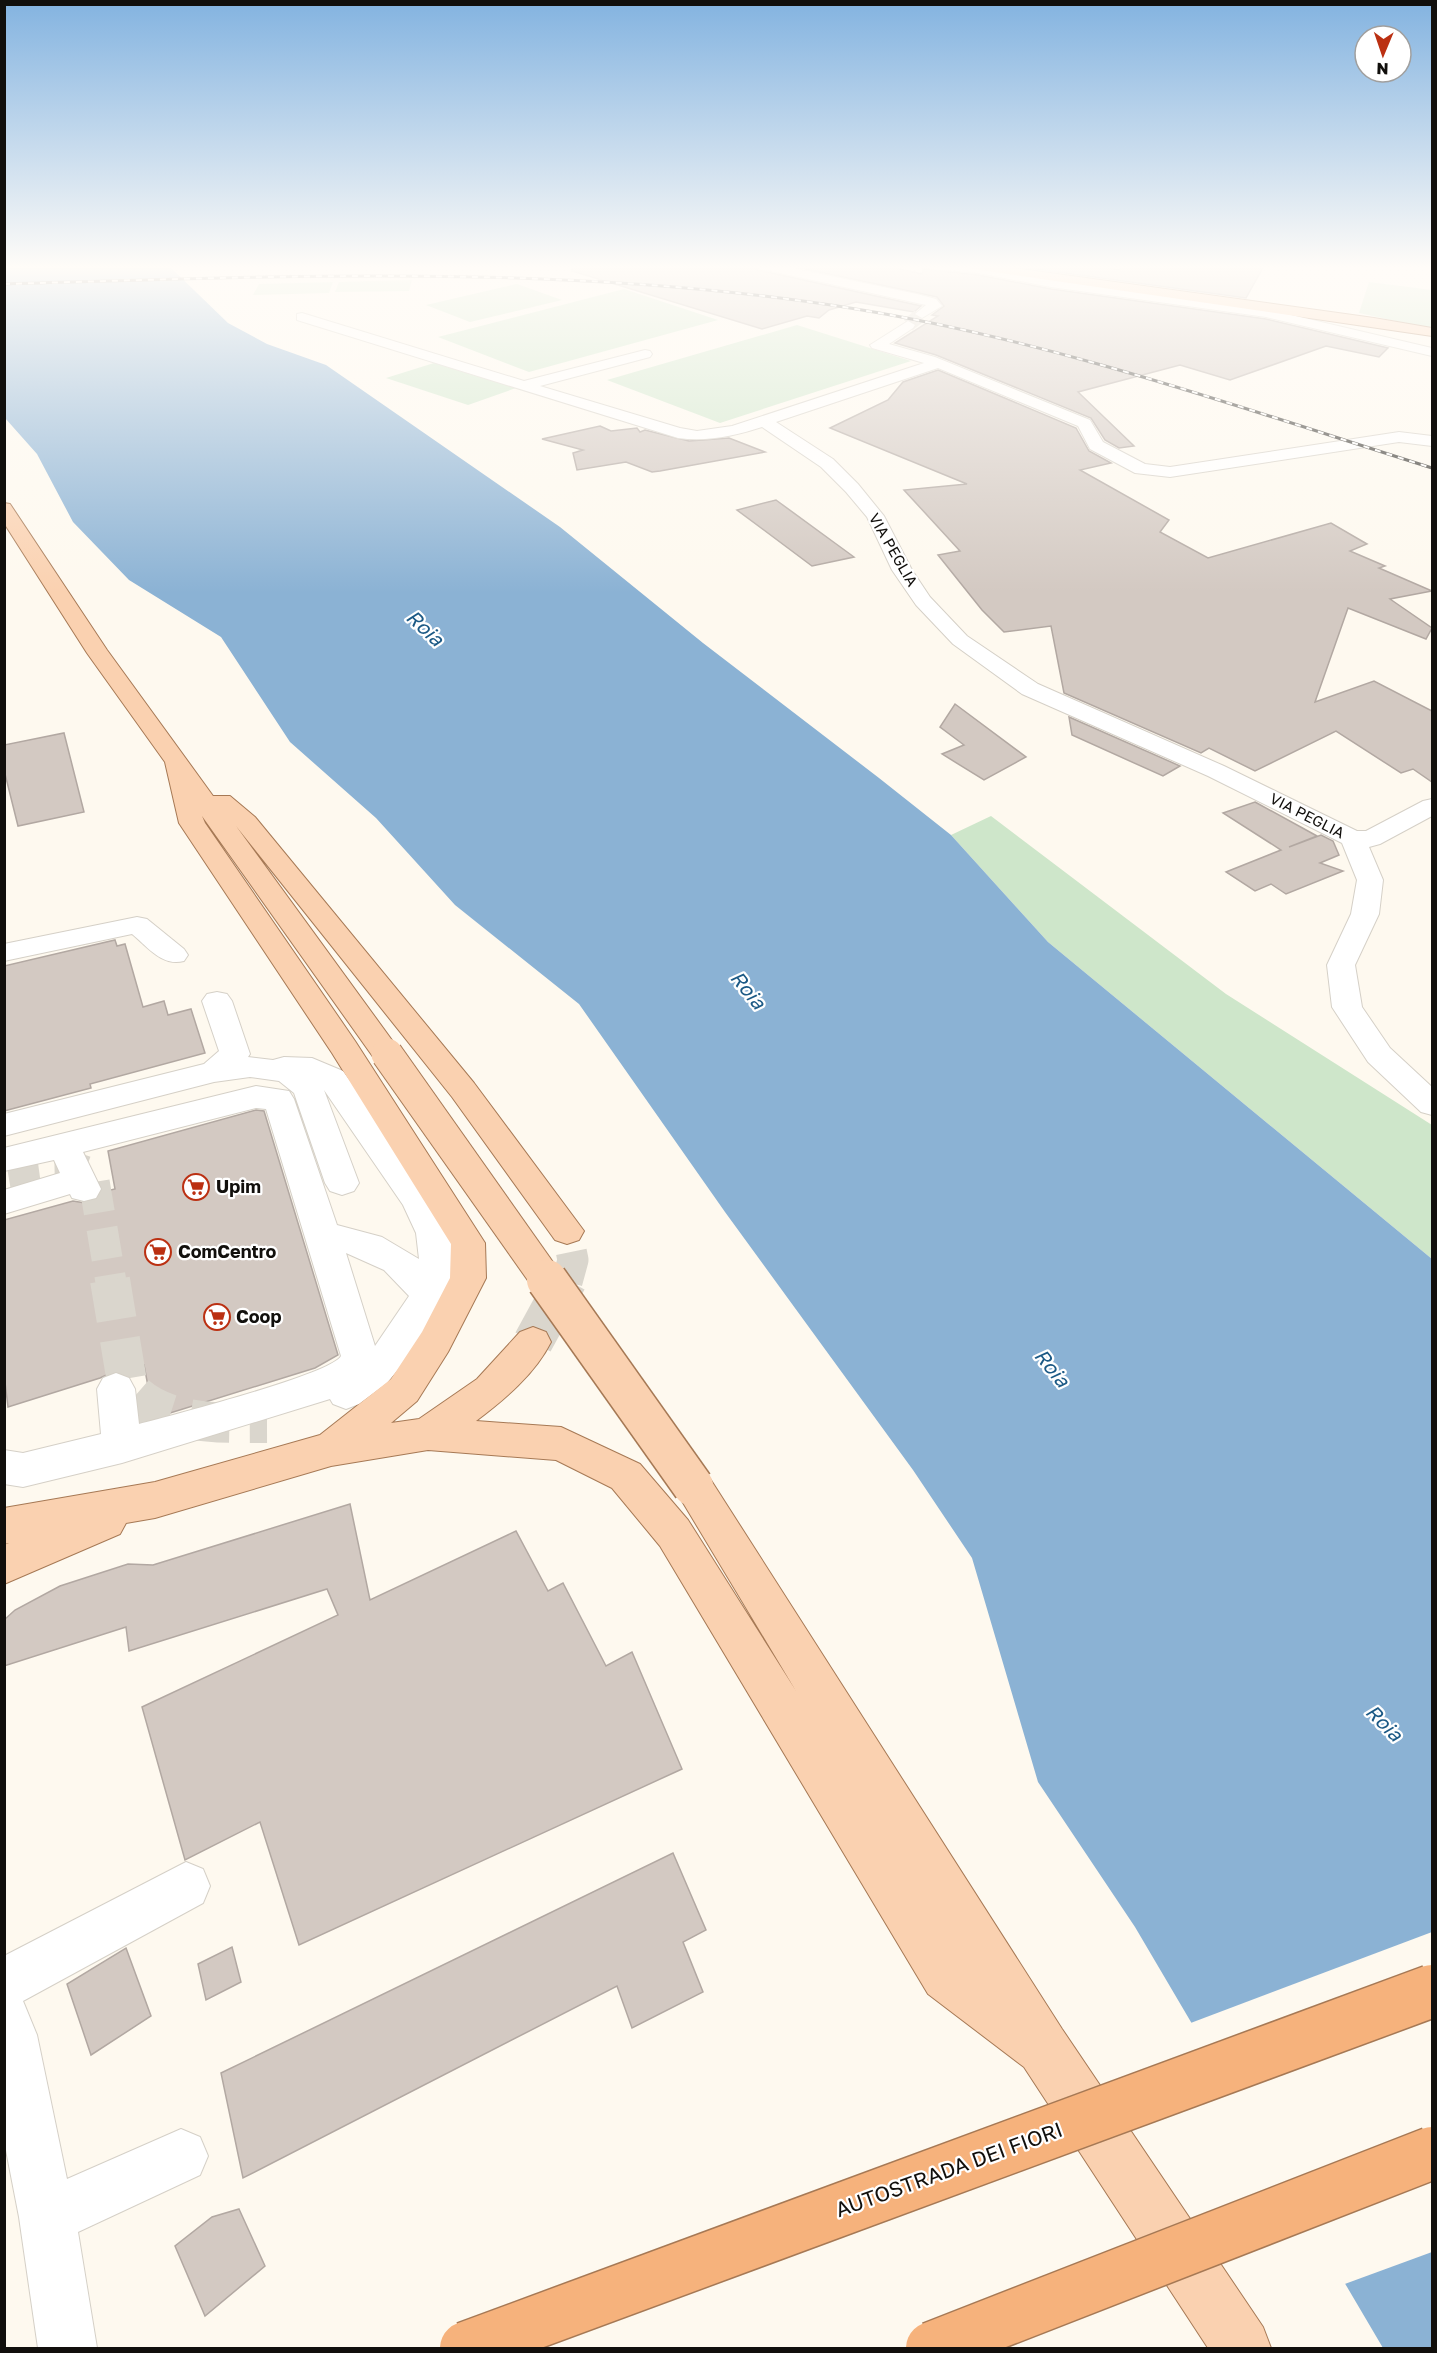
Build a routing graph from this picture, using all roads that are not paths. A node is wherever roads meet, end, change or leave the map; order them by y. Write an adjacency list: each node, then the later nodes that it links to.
1 (488, 374): 5 (street)
2 (568, 374): 5 (street)
3 (906, 374): 6 (street)
4 (961, 374): 7 (street)
5 (525, 385): 6 (street)
6 (764, 421): 11 (street, VIA PEGLIA)
7 (1432, 441)
8 (4, 508): 9 (main road)
9 (176, 763): 22 (main road); 30 (main road); 39 (main road, bridge)
10 (1432, 806): 11 (street, VIA PEGLIA)
11 (1353, 839): 17 (street, VIA PEGLIA)
12 (4, 952): 13 (street)
13 (174, 955)
14 (217, 1001): 16 (street)
15 (250, 1067): 16 (street); 21 (street); 24 (street)
16 (214, 1072): 18 (street)
17 (1432, 1104)
18 (4, 1125)
19 (64, 1146): 20 (street); 20 (street); 23 (street)
20 (5, 1177)
21 (342, 1183)
22 (567, 1231)
23 (323, 1236): 24 (street); 29 (street)
24 (427, 1296): 27 (street)
25 (533, 1342): 28 (main road)
26 (116, 1389): 29 (street)
27 (267, 1423)
28 (428, 1434): 30 (main road); 39 (main road)
29 (122, 1446): 31 (street)
30 (331, 1449): 32 (main road)
31 (4, 1467)
32 (155, 1500): 33 (main road); 34 (main road)
33 (4, 1526)
34 (4, 1565)
35 (186, 1886): 36 (street)
36 (4, 1984)
37 (1432, 1990): 44 (highway, AUTOSTRADA DEI FIORI, bridge)
38 (4, 2017): 42 (street)
39 (1043, 2048): 46 (main road)
40 (1432, 2153): 45 (highway, bridge)
41 (181, 2156): 42 (street)
42 (47, 2217): 43 (street)
43 (67, 2349)
44 (466, 2349)
45 (932, 2349)
46 (1242, 2349)

